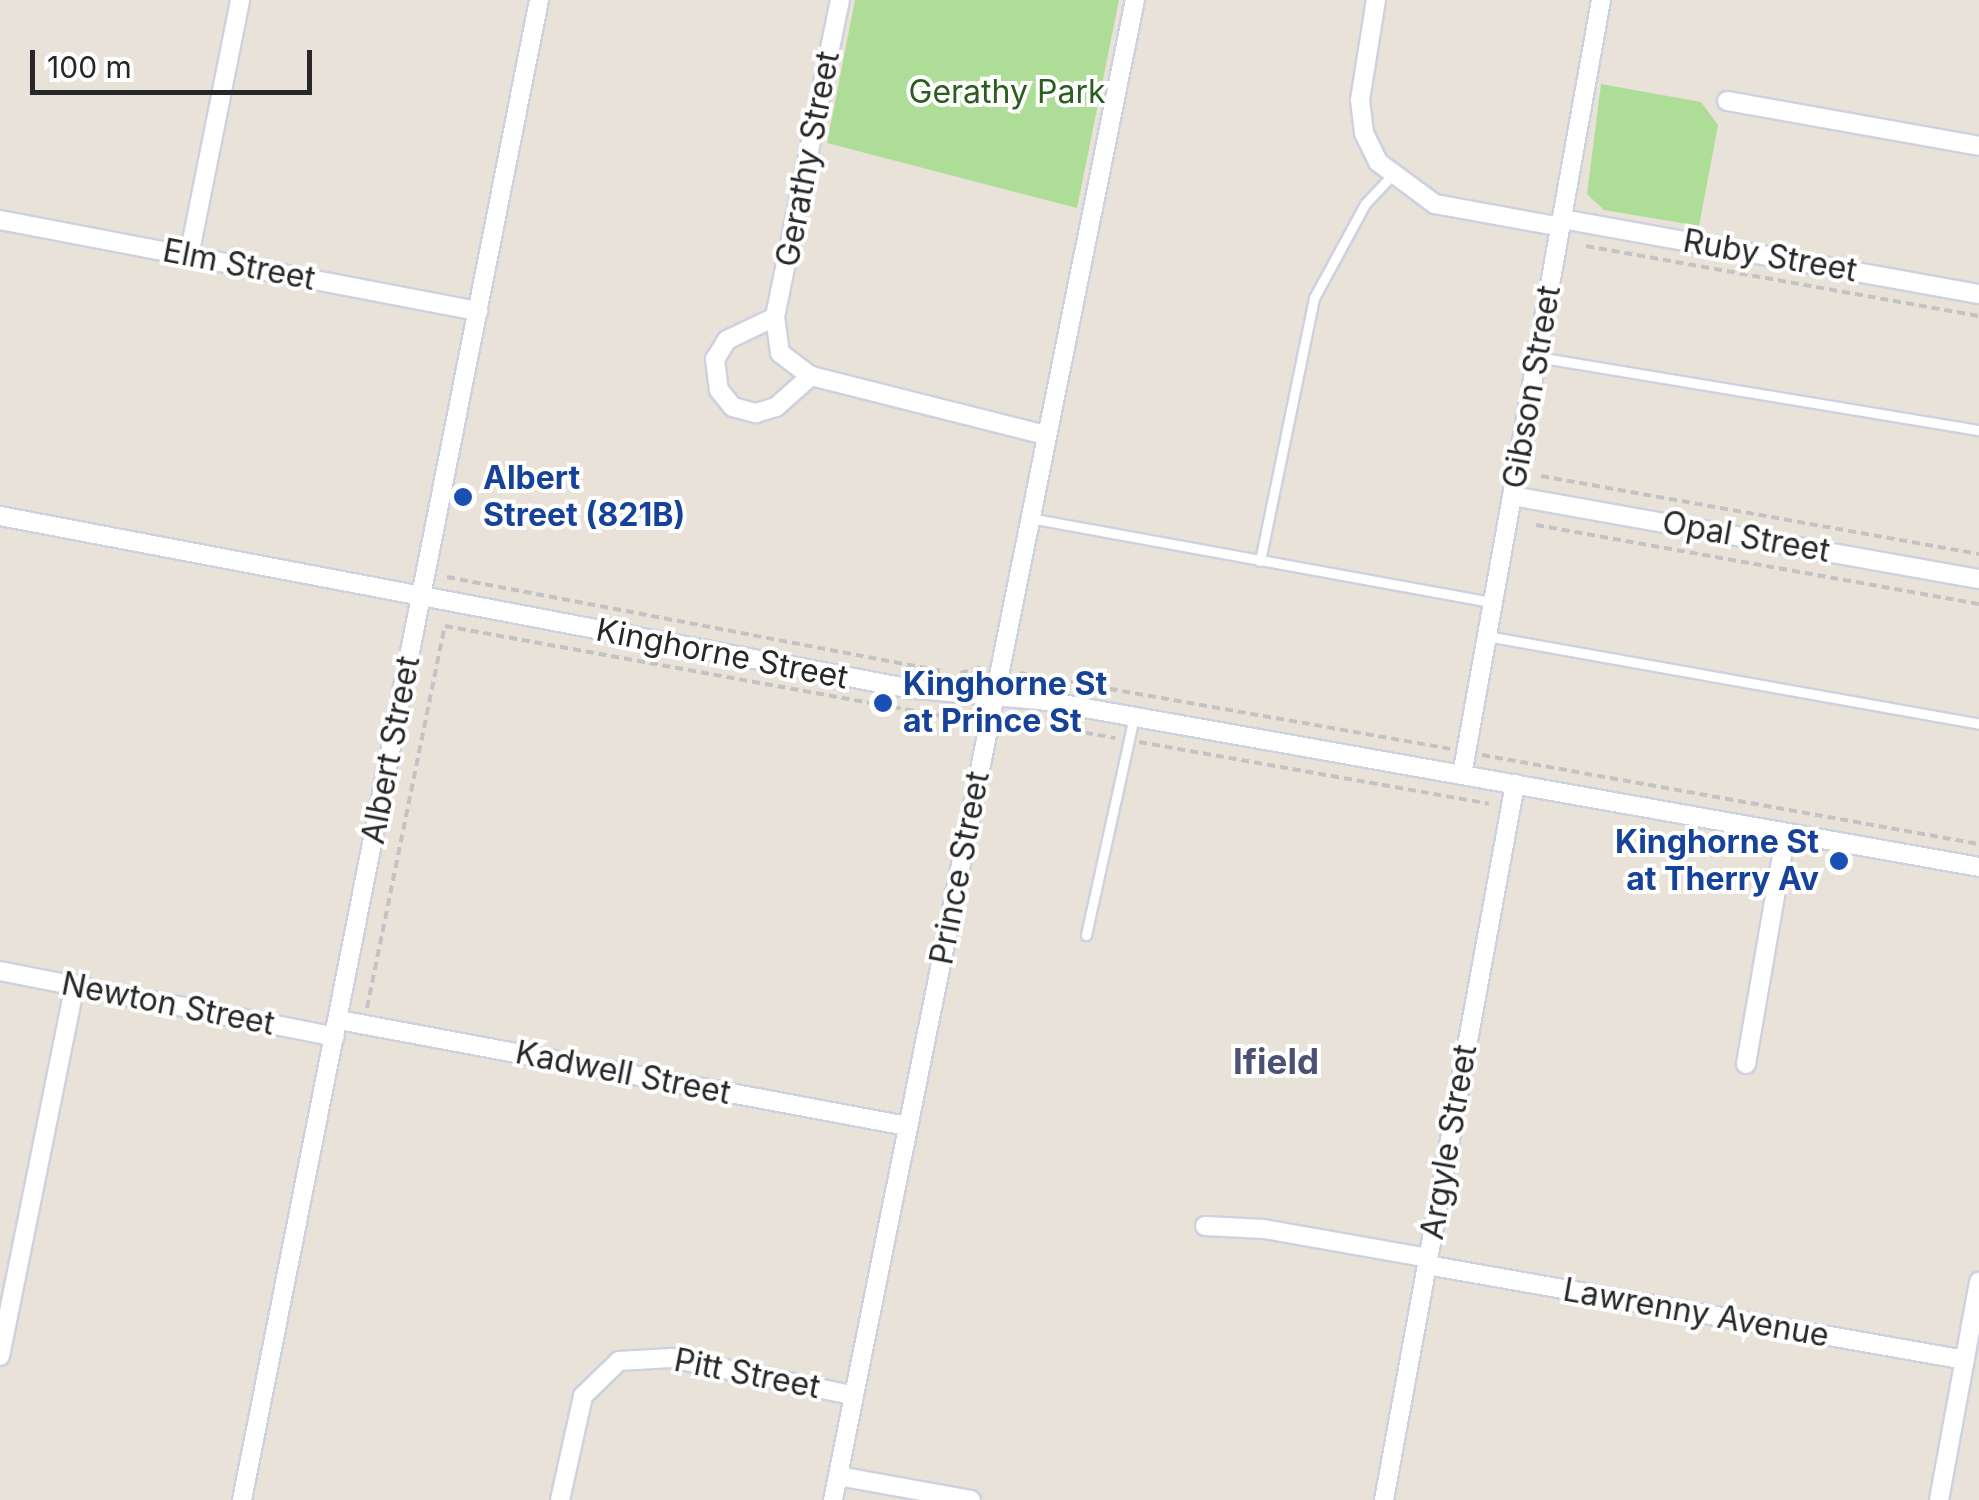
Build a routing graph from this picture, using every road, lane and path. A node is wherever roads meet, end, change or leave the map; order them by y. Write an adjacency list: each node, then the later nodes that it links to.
1 (240, 0): 13 (street)
2 (539, 0): 15 (street, Albert Street)
3 (840, 0): 17 (street, Gerathy Street)
4 (1135, 0): 21 (street, Prince Street)
5 (1376, 0): 9 (street)
6 (1601, 0): 11 (street, Gibson Street)
7 (1726, 101): 8 (street)
8 (1979, 146)
9 (1391, 176): 11 (street, Ruby Street); 28 (lane)
10 (0, 220): 13 (street, Elm Street)
11 (1561, 223): 14 (street, Ruby Street); 18 (street, Gibson Street)
12 (1586, 246): 16 (path)
13 (189, 256): 15 (street, Elm Street)
14 (1979, 294)
15 (478, 311): 31 (street, Albert Street)
16 (1979, 316)
17 (774, 317): 19 (street); 19 (street)
18 (1537, 357): 20 (lane); 23 (street, Gibson Street)
19 (811, 376): 21 (street)
20 (1979, 430)
21 (1046, 435): 25 (street, Prince Street)
22 (1541, 476): 27 (path)
23 (1512, 496): 30 (street, Opal Street); 32 (street, Gibson Street)
24 (0, 516): 31 (street, Kinghorne Street)
25 (1029, 518): 28 (lane); 37 (street, Prince Street)
26 (1536, 525): 33 (path)
27 (1979, 554)
28 (1260, 561): 32 (lane)
29 (447, 578): 35 (path)
30 (1979, 578)
31 (422, 597): 37 (street, Kinghorne Street); 55 (street, Albert Street)
32 (1493, 602): 34 (street, Gibson Street)
33 (1979, 604)
34 (1487, 636): 41 (lane); 45 (street, Gibson Street)
35 (984, 666)
36 (1020, 672): 43 (path)
37 (995, 694): 38 (street, Kinghorne Street); 57 (street, Prince Street)
38 (1134, 717): 42 (lane); 45 (street, Kinghorne Street)
39 (1008, 718): 42 (path)
40 (970, 721): 54 (path)
41 (1979, 724)
42 (1129, 740): 47 (path); 51 (lane)
43 (1450, 750)
44 (1482, 755): 49 (path)
45 (1462, 775): 46 (street, Kinghorne Street)
46 (1515, 784): 48 (street, Kinghorne Street); 59 (street, Argyle Street)
47 (1489, 804)
48 (1786, 833): 50 (street, Kinghorne Street); 56 (street)
49 (1979, 844)
50 (1979, 867)
51 (1086, 935)
52 (0, 971): 53 (street, Newton Street)
53 (75, 986): 55 (street, Newton Street); 61 (street)
54 (375, 1011)
55 (337, 1028): 57 (street, Kadwell Street); 65 (street, Albert Street)
56 (1746, 1064)
57 (908, 1126): 63 (street, Prince Street)
58 (1204, 1226): 59 (street, Lawrenny Avenue)
59 (1428, 1262): 62 (street, Lawrenny Avenue); 69 (street, Argyle Street)
60 (1979, 1282): 62 (street)
61 (0, 1356)
62 (1965, 1360): 70 (street)
63 (852, 1394): 64 (street, Prince Street); 66 (street, Pitt Street)
64 (838, 1476): 67 (street, Prince Street); 68 (street)
65 (242, 1500)
66 (560, 1500)
67 (833, 1500)
68 (972, 1500)
69 (1384, 1500)
70 (1939, 1500)

